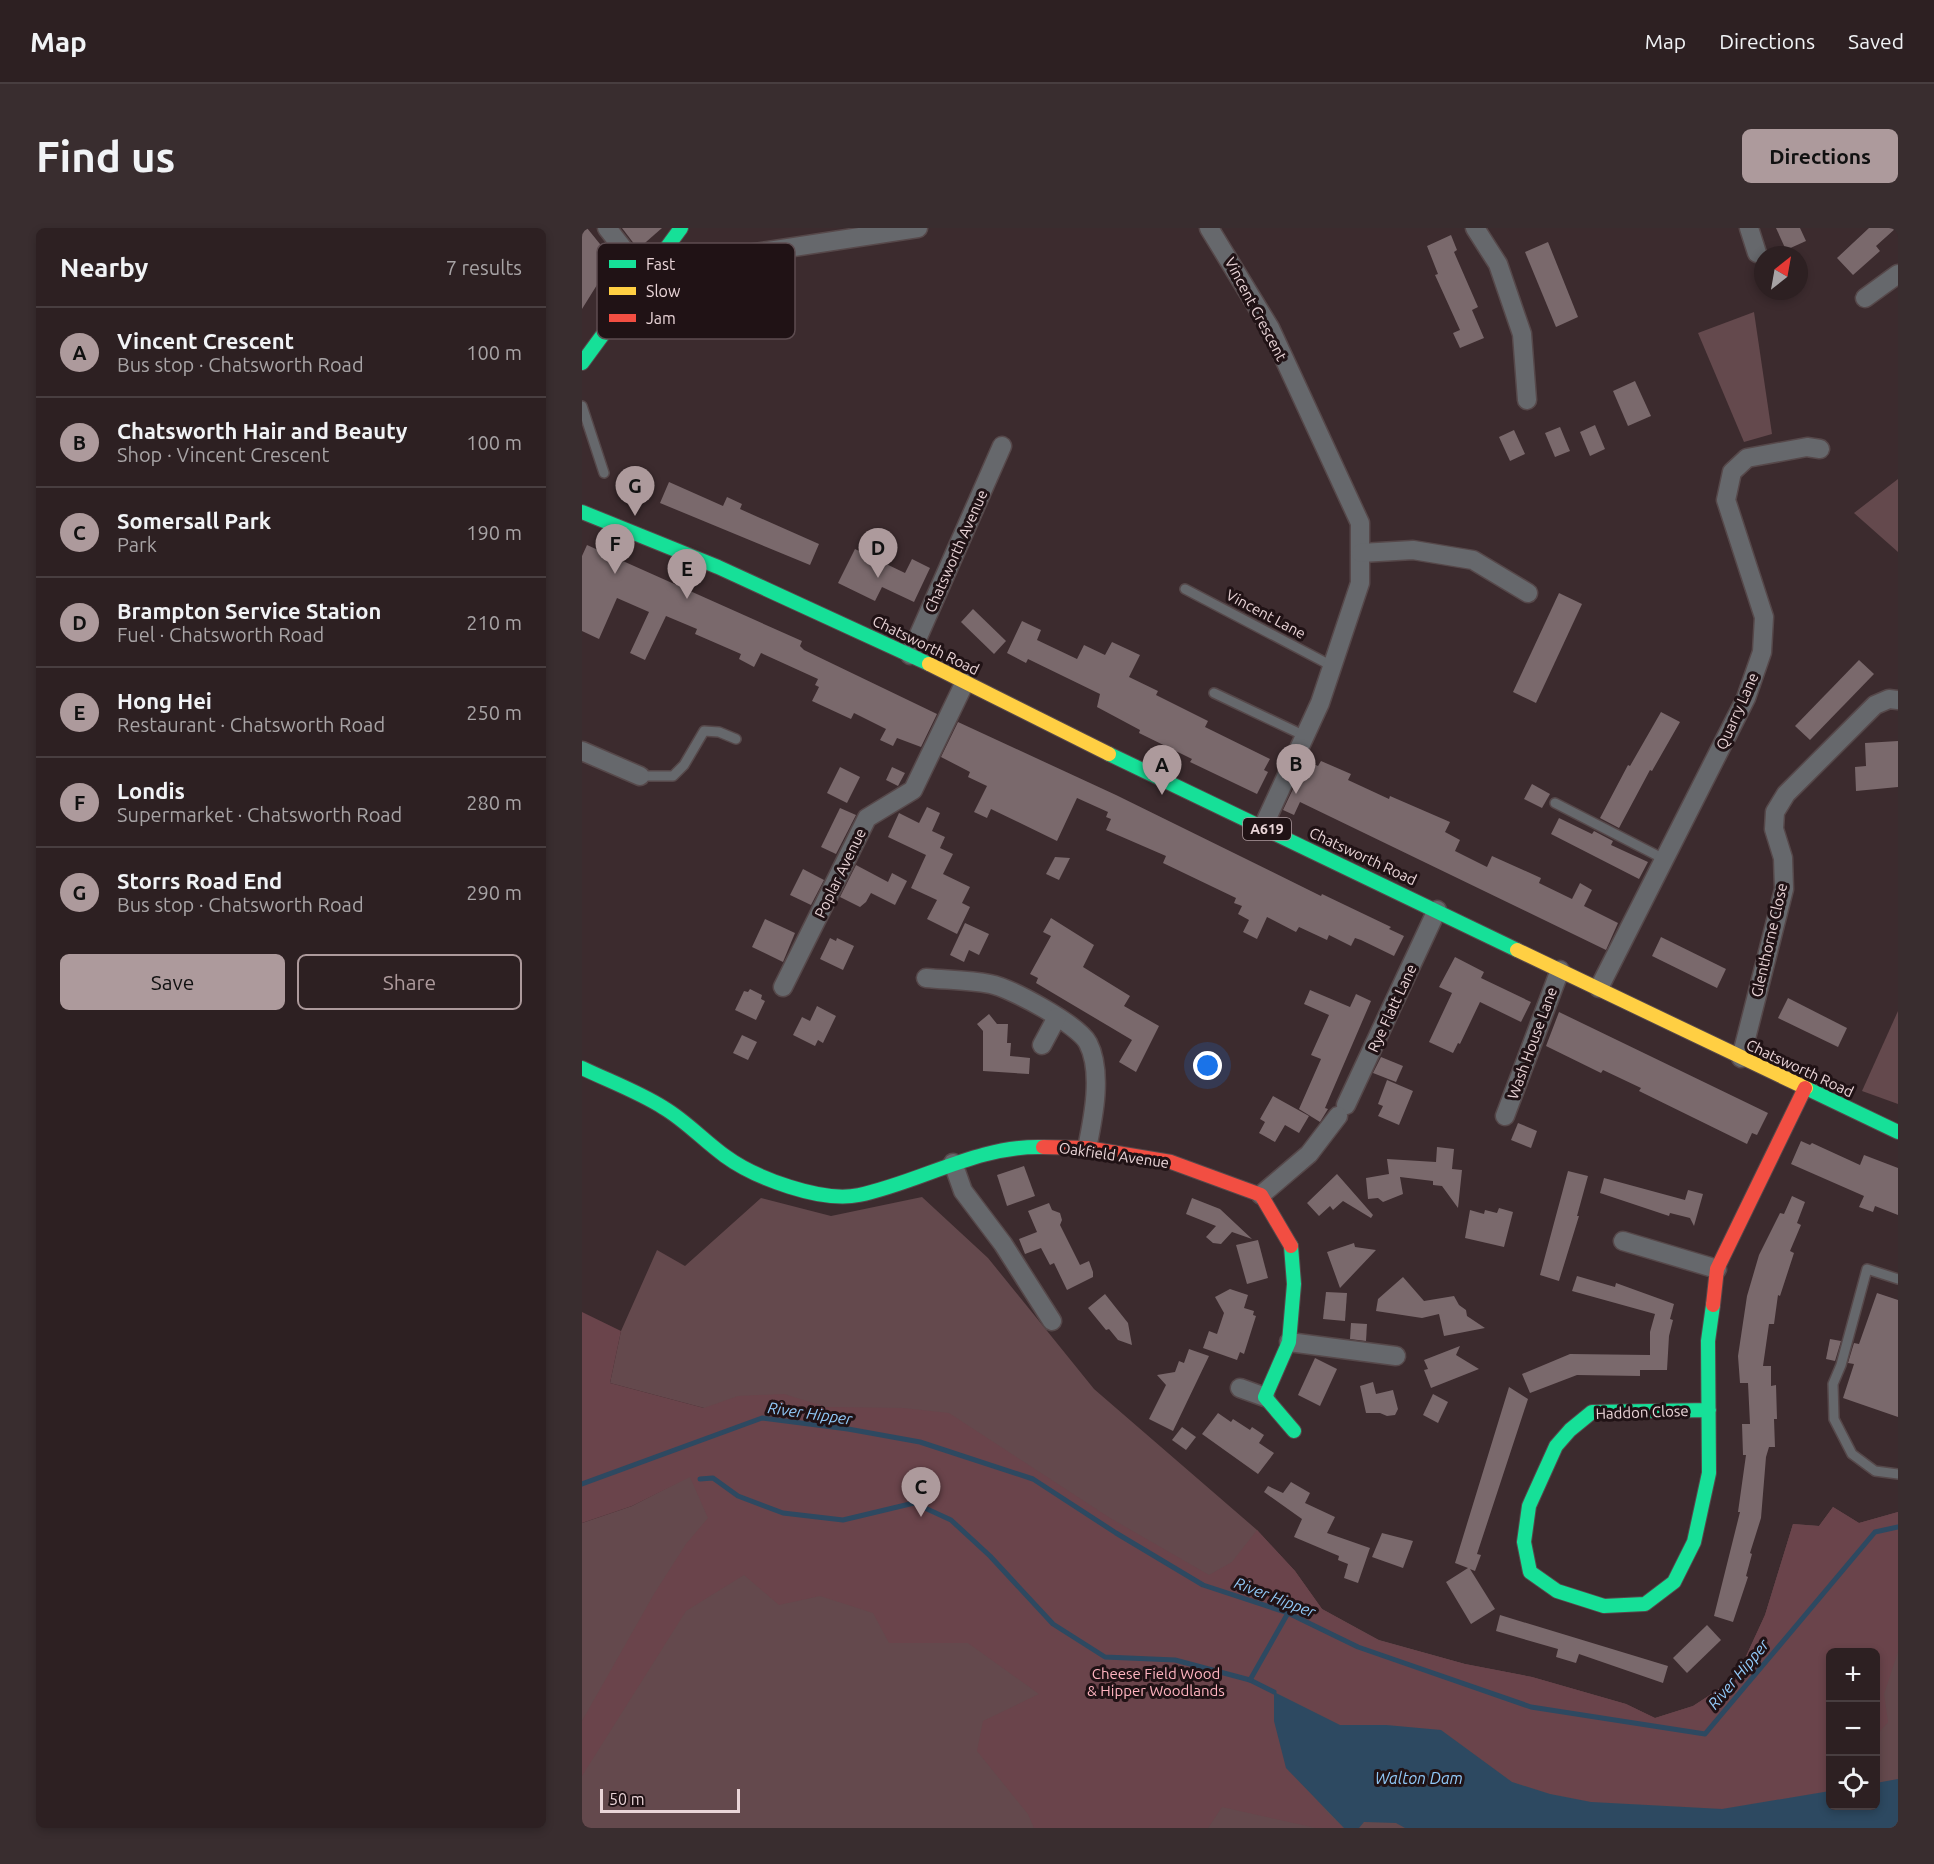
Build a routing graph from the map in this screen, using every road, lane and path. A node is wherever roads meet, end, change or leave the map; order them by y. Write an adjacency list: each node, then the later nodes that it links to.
1 (607, 228): 7 (street)
2 (681, 228): 8 (main road)
3 (918, 228): 10 (street)
4 (1209, 228): 21 (street, Vincent Crescent)
5 (1475, 228): 15 (street)
6 (1749, 228): 9 (street)
7 (619, 243)
8 (669, 243)
9 (1755, 246)
10 (795, 247)
11 (1898, 274): 12 (street)
12 (1865, 298)
13 (599, 339): 14 (main road)
14 (582, 363)
15 (1527, 400)
16 (582, 406): 19 (lane)
17 (1002, 446): 24 (street, Chatsworth Avenue)
18 (1820, 448): 35 (street, Quarry Lane)
19 (604, 473)
20 (582, 512): 24 (main road, Chatsworth Road / A619)
21 (1361, 553): 23 (street); 25 (street, Vincent Crescent)
22 (1185, 589): 25 (lane, Vincent Lane)
23 (1528, 593)
24 (910, 655): 26 (main road, Chatsworth Road / A619)
25 (1332, 666): 29 (street, Vincent Crescent)
26 (965, 682): 34 (main road, Chatsworth Road / A619); 39 (street, Poplar Avenue)
27 (1214, 693): 29 (lane)
28 (1898, 700): 43 (street, Glenthorne Close)
29 (1305, 736): 34 (street, Vincent Crescent)
30 (736, 739): 32 (lane)
31 (582, 751): 32 (street)
32 (640, 776)
33 (1555, 803): 35 (lane)
34 (1263, 827): 36 (main road, Chatsworth Road / A619)
35 (1664, 859): 40 (street, Quarry Lane)
36 (1437, 910): 37 (main road, Chatsworth Road / A619); 50 (street, Rye Flatt Lane)
37 (1560, 970): 40 (main road, Chatsworth Road / A619); 46 (street, Wash House Lane)
38 (926, 978): 41 (street)
39 (783, 987)
40 (1599, 988): 43 (main road, Chatsworth Road / A619)
41 (1057, 1017): 42 (street); 48 (street)
42 (1042, 1045)
43 (1741, 1058): 45 (main road, Chatsworth Road / A619)
44 (582, 1068): 49 (main road, Oakfield Avenue)
45 (1805, 1088): 47 (main road, Chatsworth Road / A619); 52 (main road, Haddon Close)
46 (1505, 1116)
47 (1898, 1132)
48 (1087, 1148): 49 (main road, Oakfield Avenue); 50 (main road, Oakfield Avenue)
49 (953, 1163): 54 (street)
50 (1261, 1195): 55 (main road)
51 (1623, 1241): 52 (street)
52 (1717, 1269): 59 (main road, Haddon Close)
53 (1898, 1279): 61 (lane)
54 (1052, 1321)
55 (1289, 1342): 56 (street); 58 (main road)
56 (1396, 1356)
57 (1239, 1388): 58 (street)
58 (1265, 1397): 60 (main road)
59 (1709, 1410): 59 (main road, Haddon Close)
60 (1294, 1431)
61 (1898, 1474)

